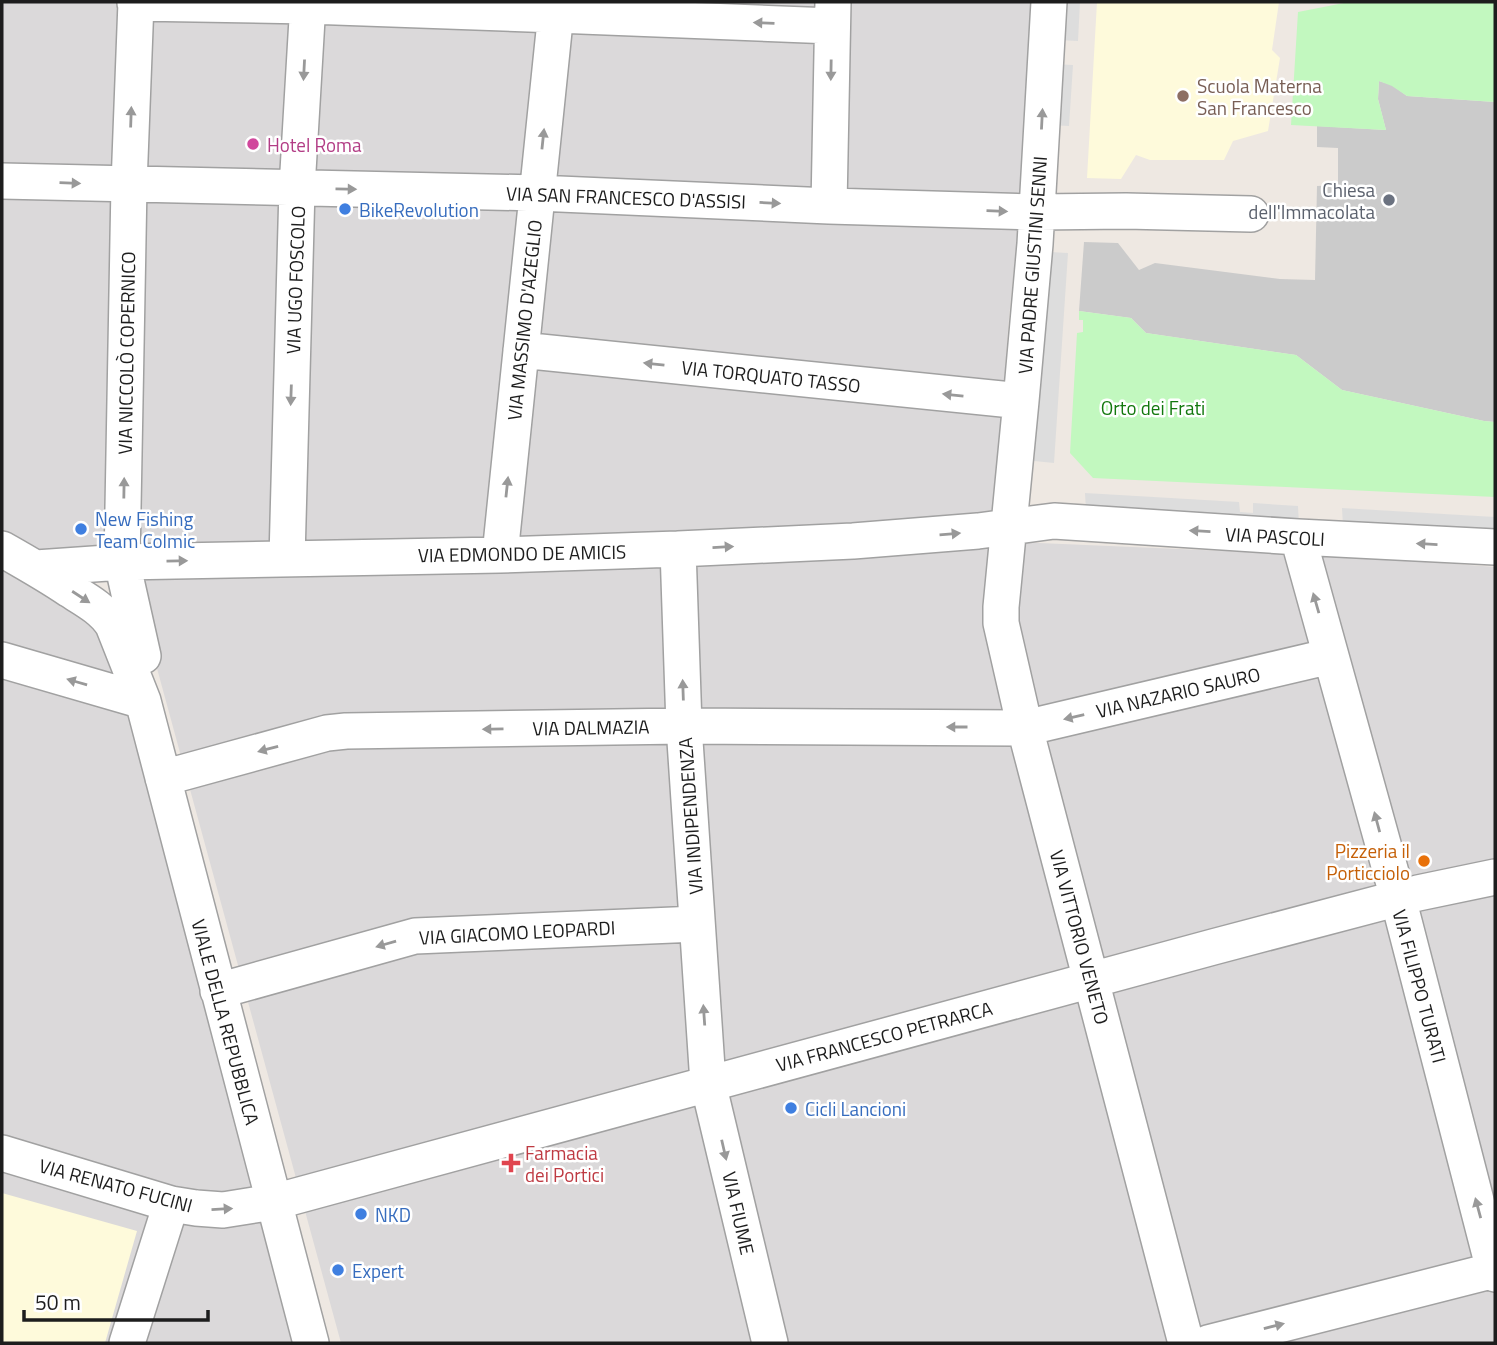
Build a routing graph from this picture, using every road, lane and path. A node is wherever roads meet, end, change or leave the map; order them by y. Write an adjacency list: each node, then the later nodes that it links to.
1 (135, 2): 3 (street); 7 (street, VIA NICCOLÒ COPERNICO, one-way to 1)
2 (1049, 2): 11 (street, VIA PADRE GIUSTINI SENNI, one-way to 2)
3 (308, 4): 4 (street); 8 (street, VIA UGO FOSCOLO, one-way to 8)
4 (557, 8): 5 (street, one-way to 4); 9 (street, VIA MASSIMO D'AZEGLIO, one-way to 4)
5 (832, 14): 10 (street, one-way to 10)
6 (2, 181): 7 (street, VIA SAN FRANCESCO D'ASSISI, one-way to 7)
7 (129, 185): 8 (street, VIA SAN FRANCESCO D'ASSISI); 24 (street, VIA NICCOLÒ COPERNICO, one-way to 7)
8 (297, 188): 9 (street, VIA SAN FRANCESCO D'ASSISI, one-way to 9); 23 (street, VIA UGO FOSCOLO, one-way to 23)
9 (537, 193): 10 (street, VIA SAN FRANCESCO D'ASSISI, one-way to 10); 13 (street, VIA MASSIMO D'AZEGLIO)
10 (829, 206): 11 (street, VIA SAN FRANCESCO D'ASSISI, one-way to 11)
11 (1037, 212): 12 (street, VIA SAN FRANCESCO D'ASSISI); 14 (street, VIA PADRE GIUSTINI SENNI)
12 (1251, 214)
13 (521, 350): 14 (street, VIA TORQUATO TASSO, one-way to 13); 22 (street, VIA MASSIMO D'AZEGLIO, one-way to 13)
14 (1021, 401): 15 (street, VIA PADRE GIUSTINI SENNI)
15 (1013, 487): 16 (street); 17 (street, VIA PADRE GIUSTINI SENNI)
16 (1054, 521): 17 (street, VIA PASCOLI); 18 (street, VIA PASCOLI, one-way to 16)
17 (1008, 528): 21 (street, VIA EDMONDO DE AMICIS, one-way to 17); 30 (street, VIA VITTORIO VENETO)
18 (1298, 537): 19 (street, VIA PASCOLI, one-way to 18); 26 (street, VIA FILIPPO TURATI, one-way to 18)
19 (1495, 547)
20 (2, 549): 25 (street)
21 (678, 549): 22 (street, VIA EDMONDO DE AMICIS); 29 (street, VIA INDIPENDENZA, one-way to 21)
22 (500, 555): 23 (street, VIA EDMONDO DE AMICIS)
23 (287, 558): 24 (street, VIA EDMONDO DE AMICIS, one-way to 23)
24 (122, 562): 25 (street, VIA EDMONDO DE AMICIS); 28 (street, VIA NICCOLÒ COPERNICO)
25 (36, 568): 28 (street, one-way to 28)
26 (1331, 656): 30 (street, VIA NAZARIO SAURO, one-way to 30); 33 (street, VIA FILIPPO TURATI, one-way to 26)
27 (2, 660): 28 (street, one-way to 27)
28 (143, 701): 31 (street, VIALE DELLA REPUBBLICA)
29 (684, 726): 30 (street, VIA DALMAZIA, one-way to 29); 31 (street, VIA DALMAZIA, one-way to 31); 34 (street, VIA INDIPENDENZA)
30 (1025, 728): 35 (street, VIA VITTORIO VENETO)
31 (163, 778): 36 (street, VIALE DELLA REPUBBLICA)
32 (1495, 877): 33 (street, VIA FRANCESCO PETRARCA)
33 (1398, 898): 35 (street, VIA FRANCESCO PETRARCA); 41 (street, VIA FILIPPO TURATI, one-way to 33)
34 (697, 924): 36 (street, VIA GIACOMO LEOPARDI, one-way to 36); 37 (street, VIA INDIPENDENZA, one-way to 34)
35 (1091, 980): 37 (street, VIA FRANCESCO PETRARCA); 45 (street, VIA VITTORIO VENETO)
36 (218, 991): 39 (street, VIALE DELLA REPUBBLICA)
37 (708, 1083): 39 (street, VIA FRANCESCO PETRARCA); 44 (street, VIA FIUME, one-way to 44)
38 (2, 1153): 40 (street, VIA RENATO FUCINI)
39 (274, 1202): 40 (street, VIA RENATO FUCINI, one-way to 39); 43 (street, VIALE DELLA REPUBBLICA)
40 (171, 1203): 42 (street)
41 (1495, 1272): 46 (street, one-way to 41)
42 (127, 1343)
43 (311, 1343)
44 (770, 1343)
45 (1186, 1343)
46 (1208, 1343)

